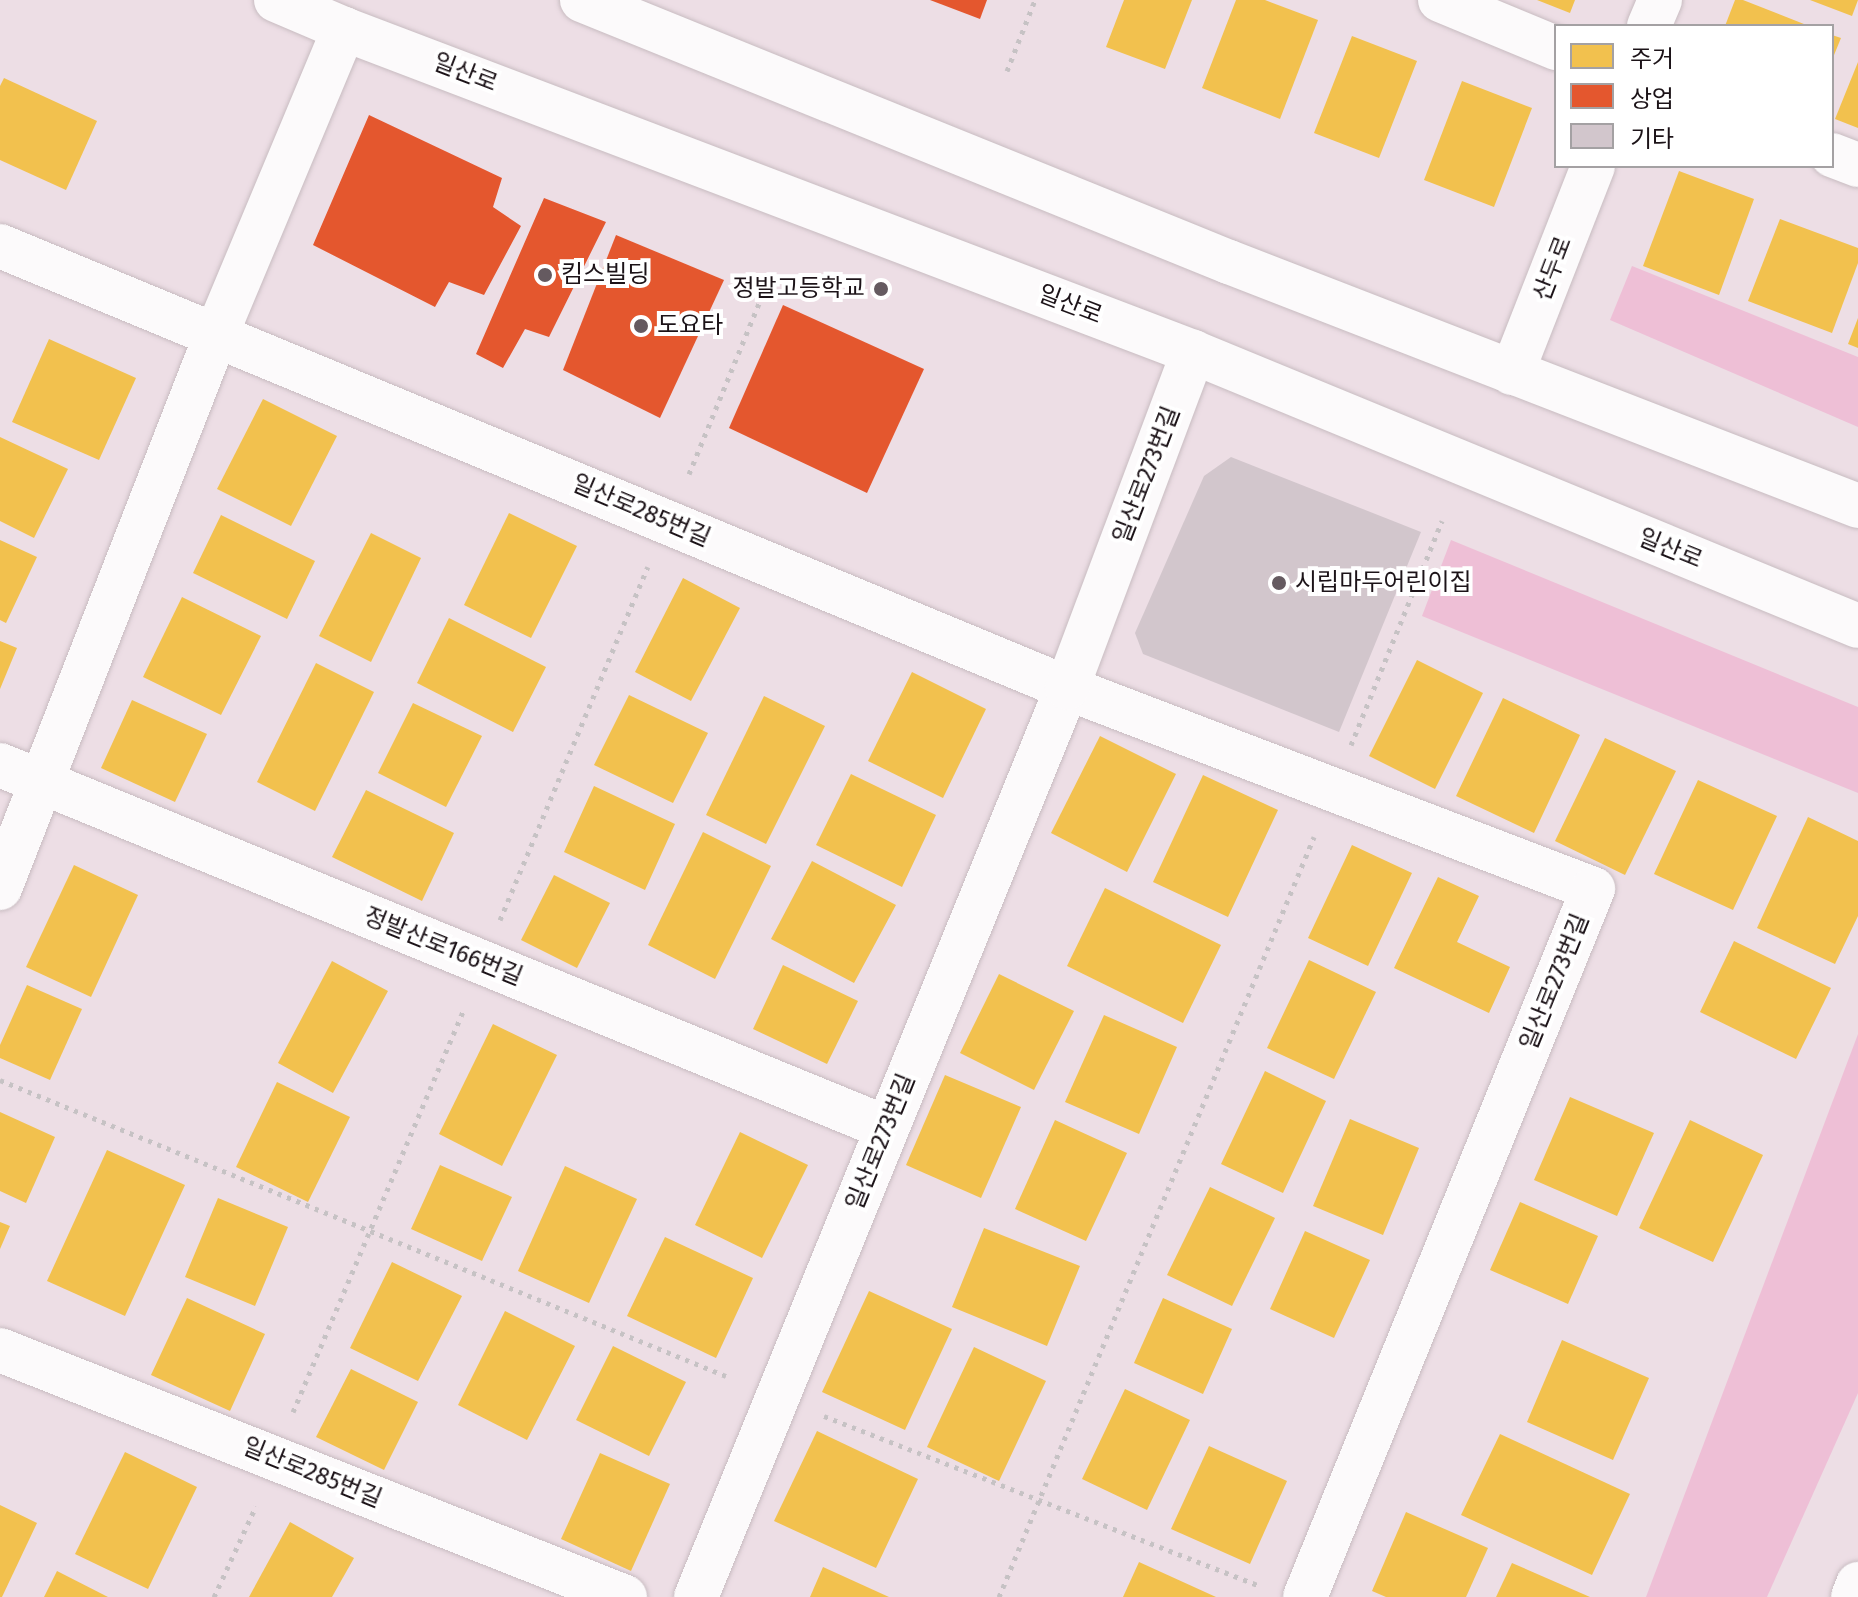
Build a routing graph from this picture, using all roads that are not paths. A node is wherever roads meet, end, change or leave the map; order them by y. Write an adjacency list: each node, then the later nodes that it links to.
1 (276, 0): 6 (street, 일산로)
2 (582, 0): 14 (street)
3 (1440, 0): 7 (street)
4 (1660, 0): 5 (street)
5 (1650, 24)
6 (344, 29): 12 (street); 13 (street, 일산로)
7 (1554, 47)
8 (1834, 156): 9 (street)
9 (1858, 165)
10 (1592, 168): 14 (street, 산두로)
11 (0, 246): 12 (street, 일산로285번길)
12 (216, 335): 17 (street, 일산로285번길); 19 (street)
13 (1193, 352): 16 (street, 일산로); 17 (street, 일산로273번길)
14 (1512, 373): 15 (street)
15 (1858, 506)
16 (1858, 626)
17 (1067, 688): 21 (street, 일산로273번길); 26 (street, 일산로273번길)
18 (0, 765): 19 (street, 정발산로166번길)
19 (41, 782): 20 (street); 21 (street, 정발산로166번길)
20 (0, 888)
21 (887, 1128): 25 (street, 일산로273번길)
22 (0, 1350): 24 (street, 일산로285번길)
23 (1858, 1584): 27 (street)
24 (625, 1597)
25 (696, 1597)
26 (1305, 1597)
27 (1853, 1597)

